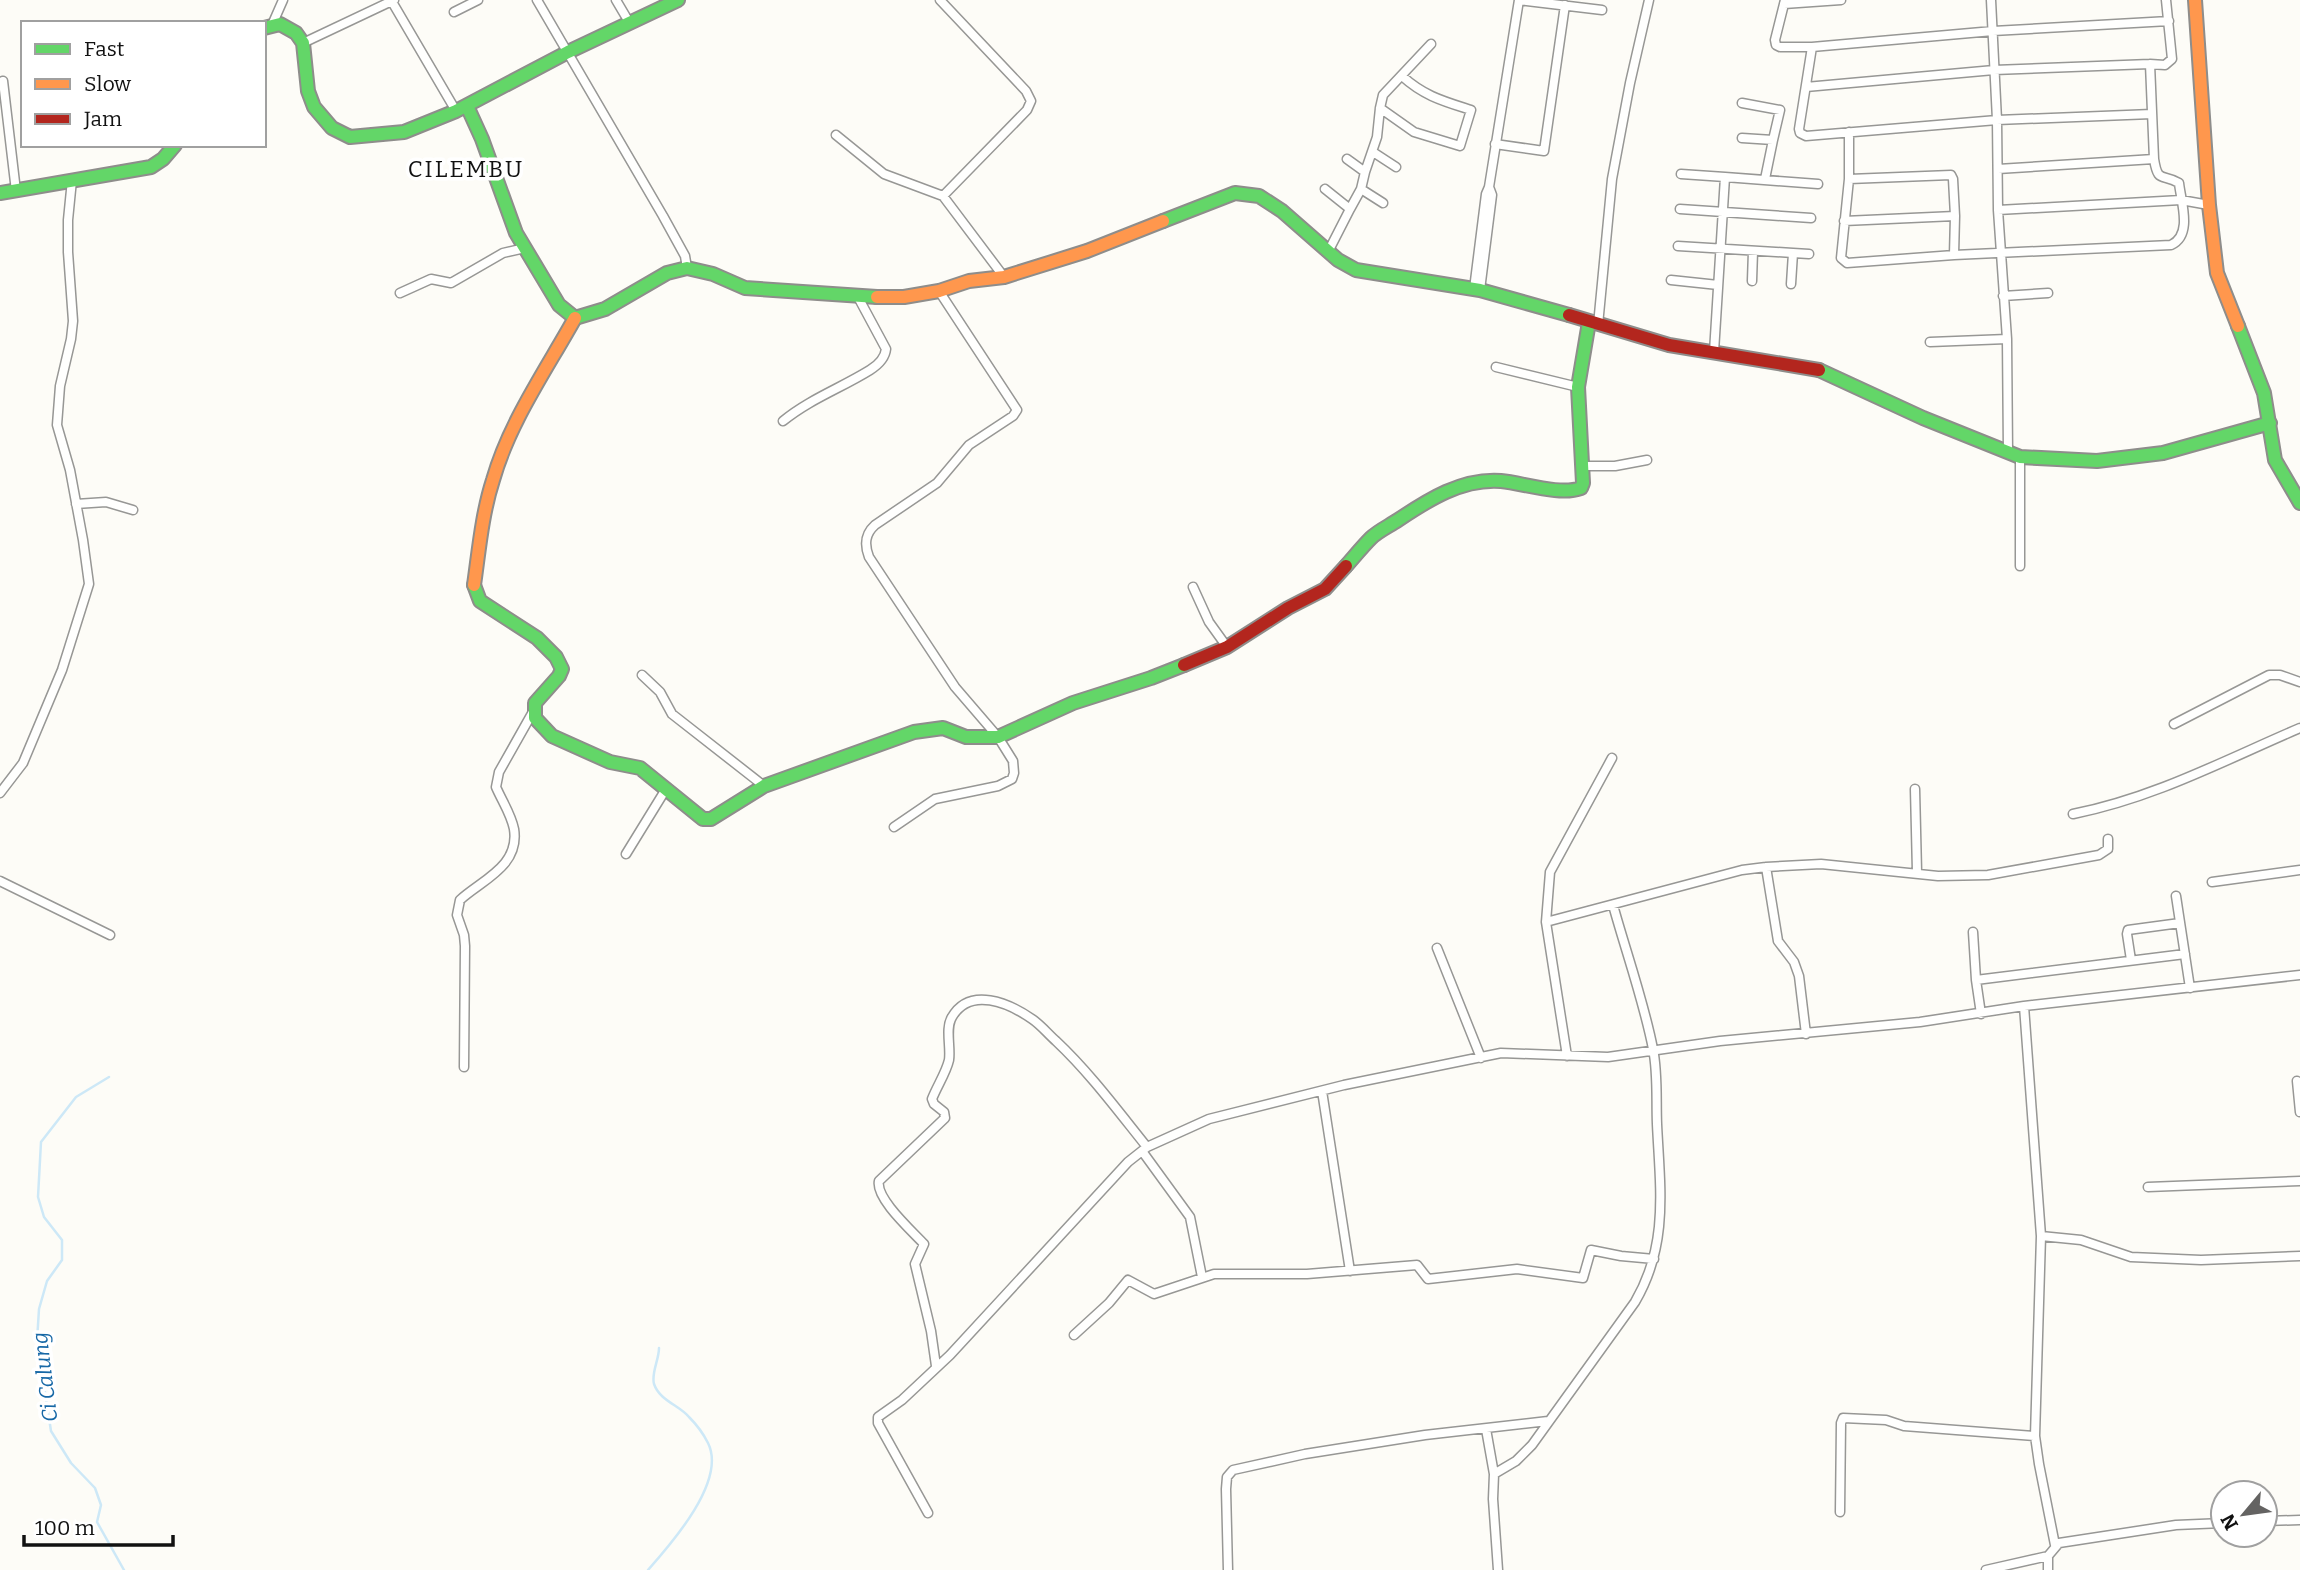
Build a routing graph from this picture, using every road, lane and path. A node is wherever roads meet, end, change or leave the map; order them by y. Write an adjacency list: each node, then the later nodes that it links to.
1 (283, 0): 20 (street)
2 (392, 0): 22 (street); 32 (street)
3 (478, 0): 17 (street)
4 (537, 0): 25 (street)
5 (615, 0): 19 (street)
6 (678, 0): 19 (street)
7 (940, 0): 58 (street)
8 (1519, 0): 15 (street); 40 (street)
9 (1649, 0): 91 (street)
10 (1841, 0): 14 (street)
11 (1991, 0): 21 (street)
12 (2166, 0): 18 (street)
13 (2195, 0): 61 (street)
14 (1784, 2): 24 (street)
15 (1565, 5): 16 (street); 40 (street)
16 (1602, 10)
17 (454, 12)
18 (2169, 21): 21 (street); 26 (street)
19 (629, 22): 25 (street)
20 (268, 27): 22 (street)
21 (1993, 31): 24 (street); 27 (street)
22 (303, 43): 32 (street)
23 (1431, 44): 28 (street)
24 (1812, 47): 30 (street)
25 (568, 52): 32 (street); 78 (street)
26 (2150, 64): 27 (street); 34 (street)
27 (1994, 70): 30 (street); 35 (street)
28 (1402, 75): 33 (street); 33 (street)
29 (3, 81): 56 (street)
30 (1806, 87): 36 (street)
31 (1742, 103): 39 (street)
32 (461, 108): 70 (street)
33 (1380, 108): 42 (street)
34 (2151, 114): 35 (street); 44 (street)
35 (1997, 120): 36 (street); 46 (street)
36 (1849, 132): 51 (street)
37 (836, 135): 58 (street)
38 (1742, 138): 39 (street)
39 (1773, 140): 50 (street)
40 (1496, 144): 84 (street)
41 (172, 147): 52 (street)
42 (1373, 152): 45 (street); 47 (street)
43 (1347, 159): 47 (street)
44 (2154, 159): 46 (street); 59 (street)
45 (1396, 167)
46 (1998, 169): 64 (street)
47 (1365, 172): 55 (street)
48 (1682, 174): 49 (street)
49 (1726, 177): 50 (street); 65 (street)
50 (1765, 179): 53 (street)
51 (1849, 179): 66 (street); 68 (street)
52 (72, 180): 56 (street); 102 (street)
53 (1818, 184)
54 (1325, 189): 62 (street)
55 (1360, 189): 60 (street); 62 (street)
56 (16, 191): 57 (street)
57 (0, 193)
58 (943, 196): 79 (street)
59 (2181, 200): 61 (street); 64 (street); 75 (street)
60 (1383, 203)
61 (2209, 205): 98 (street)
62 (1350, 209): 73 (street)
63 (1680, 209): 65 (street)
64 (1998, 210): 75 (street)
65 (1723, 212): 67 (street); 71 (street)
66 (1955, 216): 68 (street); 77 (street)
67 (1811, 218)
68 (1844, 221): 77 (street)
69 (1678, 246): 71 (street)
70 (525, 248): 86 (street); 90 (street)
71 (1721, 250): 72 (street); 83 (street)
72 (1753, 251): 74 (street); 81 (street)
73 (1328, 252): 79 (street); 84 (street)
74 (1793, 253): 76 (street); 82 (street)
75 (2000, 253): 77 (street); 88 (street)
76 (1809, 254)
77 (1954, 255)
78 (687, 268): 89 (street); 90 (street)
79 (1004, 277): 85 (street)
80 (1671, 280): 83 (street)
81 (1752, 281)
82 (1791, 284)
83 (1718, 285): 94 (street)
84 (1477, 289): 91 (street)
85 (939, 291): 89 (street); 113 (street)
86 (400, 293)
87 (2048, 293): 88 (street)
88 (2003, 296): 92 (street)
89 (858, 297): 97 (street)
90 (575, 318): 110 (street)
91 (1594, 323): 94 (street); 96 (street)
92 (2007, 339): 93 (street); 99 (street)
93 (1930, 342)
94 (1714, 352): 99 (street)
95 (1496, 366): 96 (street)
96 (1578, 387): 101 (street)
97 (783, 421)
98 (2270, 423): 99 (street); 103 (street)
99 (2014, 455): 105 (street)
100 (1647, 460): 101 (street)
101 (1582, 466): 107 (street)
102 (76, 503): 104 (street); 118 (street)
103 (2300, 503)
104 (133, 510)
105 (2020, 566)
106 (1193, 587): 107 (street)
107 (1227, 647): 113 (street)
108 (642, 675): 115 (street)
109 (2300, 682): 111 (street)
110 (534, 710): 116 (street); 146 (street)
111 (2174, 724)
112 (2300, 728): 119 (street)
113 (998, 737): 115 (street); 120 (street)
114 (1612, 758): 130 (street)
115 (764, 786): 116 (street)
116 (666, 789): 122 (street)
117 (1915, 789): 125 (street)
118 (0, 793)
119 (2073, 814)
120 (894, 827)
121 (2108, 839): 125 (street)
122 (626, 854)
123 (1766, 866): 125 (street); 129 (street); 142 (street)
124 (2300, 870): 127 (street)
125 (1917, 872)
126 (0, 881): 133 (street)
127 (2212, 882)
128 (2176, 896): 131 (street)
129 (1614, 905): 130 (street); 143 (street)
130 (1546, 922): 144 (street)
131 (2180, 923): 135 (street); 136 (street)
132 (1973, 932): 138 (street)
133 (110, 935)
134 (1437, 948): 145 (street)
135 (2185, 954): 136 (street); 139 (street)
136 (2131, 960): 138 (street)
137 (2300, 975): 139 (street)
138 (1976, 980): 141 (street)
139 (2190, 988): 140 (street)
140 (2024, 1006): 141 (street); 154 (street)
141 (1981, 1014): 142 (street)
142 (1806, 1034): 143 (street)
143 (1654, 1051): 144 (street); 156 (street)
144 (1567, 1056): 145 (street)
145 (1481, 1058): 148 (street)
146 (464, 1067)
147 (2297, 1081): 149 (street)
148 (1322, 1091): 151 (street); 157 (street)
149 (2299, 1102): 150 (street)
150 (2300, 1112)
151 (1144, 1149): 158 (street); 160 (street); 160 (street)
152 (2300, 1181): 153 (street)
153 (2148, 1187)
154 (2040, 1236): 155 (street); 163 (street)
155 (2300, 1256)
156 (1654, 1259): 157 (street); 161 (street)
157 (1350, 1271): 158 (street)
158 (1202, 1278): 159 (street)
159 (1074, 1335)
160 (936, 1366): 166 (street)
161 (1548, 1421): 162 (street); 164 (street)
162 (1486, 1429): 164 (street); 172 (street)
163 (2035, 1436): 165 (street); 170 (street)
164 (1494, 1474): 173 (street)
165 (1840, 1512)
166 (928, 1513)
167 (2300, 1520): 168 (street)
168 (2279, 1521)
169 (2209, 1524): 170 (street)
170 (2055, 1545): 171 (street)
171 (2048, 1556): 174 (street); 175 (street)
172 (1228, 1570)
173 (1499, 1570)
174 (1986, 1570)
175 (2048, 1570)

